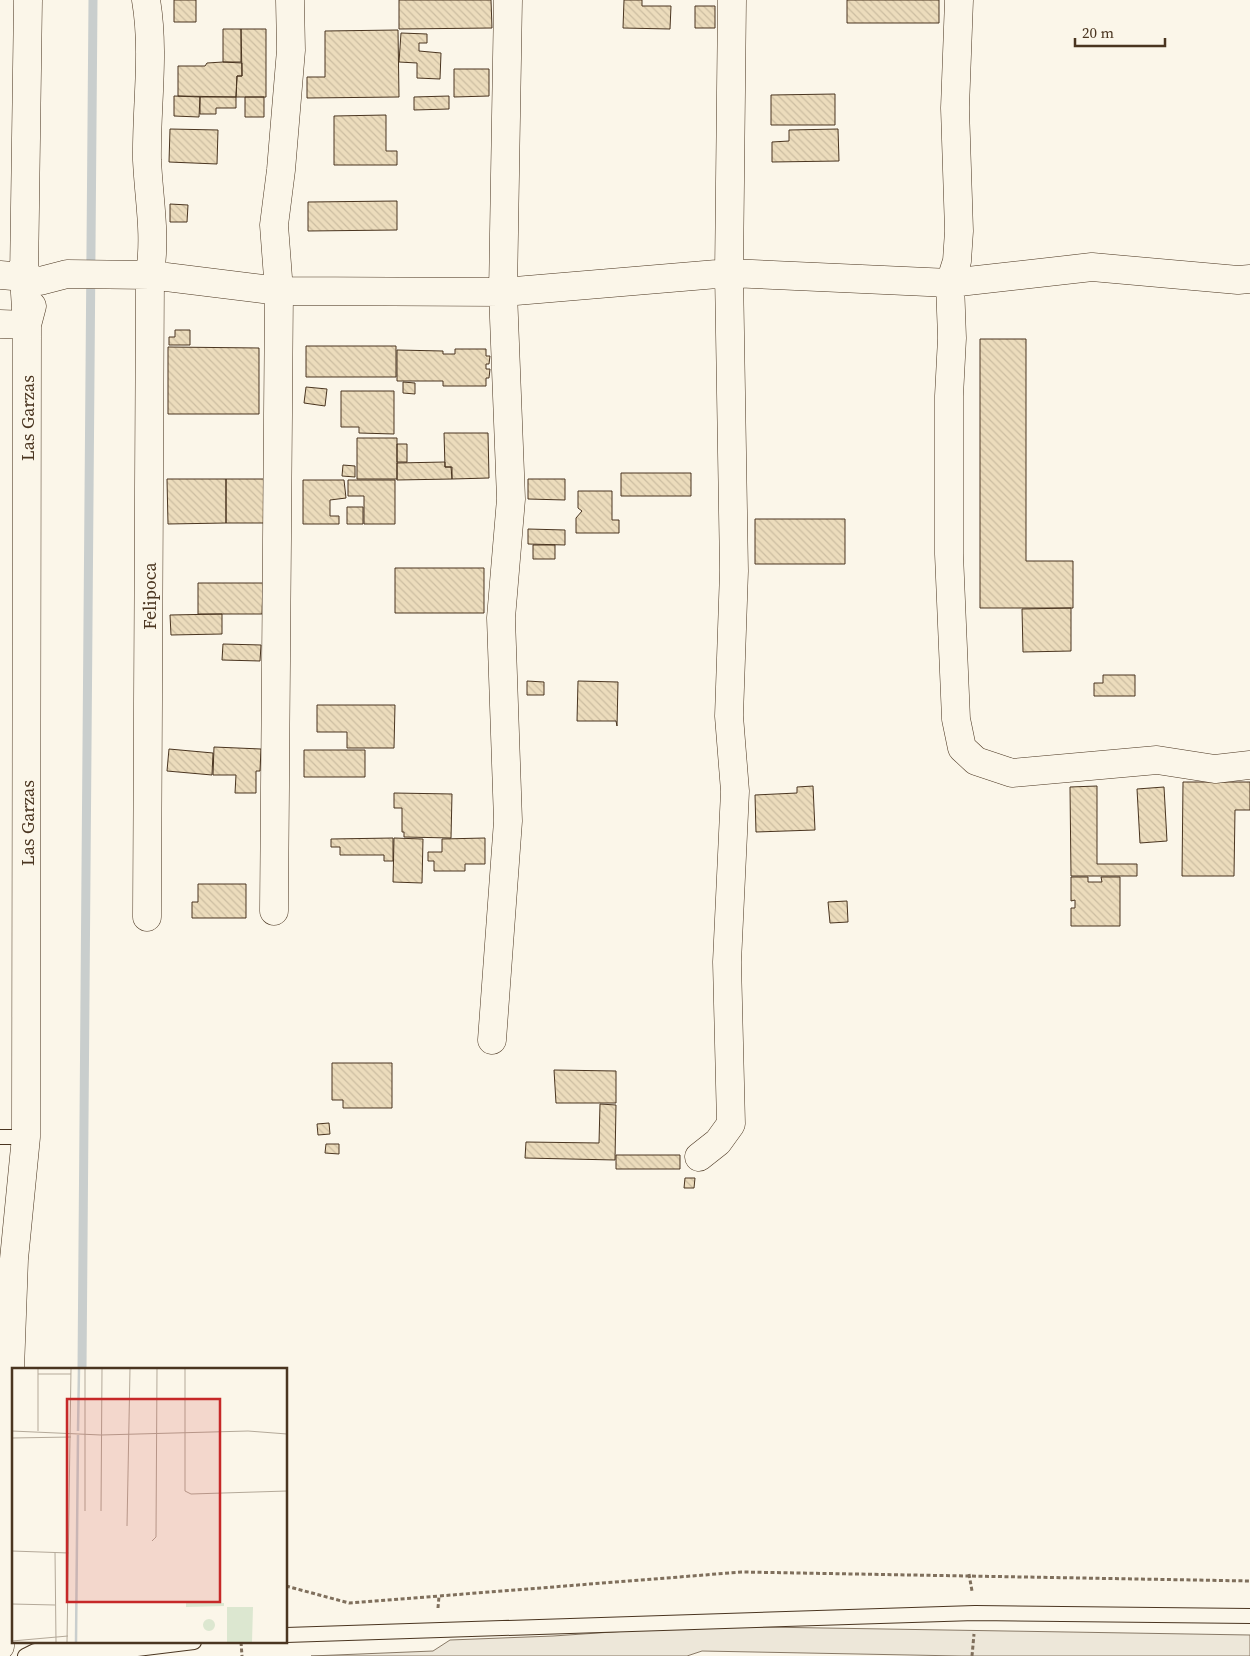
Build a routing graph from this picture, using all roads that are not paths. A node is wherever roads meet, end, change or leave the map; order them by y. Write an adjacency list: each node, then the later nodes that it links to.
1 (28, 0): 9 (street)
2 (146, 0): 8 (street, Felipoca)
3 (290, 0): 12 (street)
4 (508, 0): 13 (street)
5 (732, 0): 7 (street)
6 (959, 0): 11 (street)
7 (729, 273): 11 (street); 13 (street); 21 (street)
8 (139, 275): 9 (street); 12 (street); 18 (street, Felipoca)
9 (21, 278): 15 (street, Las Garzas)
10 (1250, 279): 11 (street)
11 (950, 283): 16 (street)
12 (279, 291): 13 (street); 17 (street)
13 (503, 292): 19 (street)
14 (0, 324): 15 (street)
15 (27, 325): 20 (street, Las Garzas)
16 (1250, 764)
17 (274, 911)
18 (148, 917)
19 (492, 1040)
20 (13, 1137): 22 (street, Las Garzas)
21 (699, 1157)
22 (7, 1259): 23 (street, Las Garzas)
23 (3, 1532): 27 (street, Las Garzas)
24 (1250, 1616): 25 (lane)
25 (288, 1635)
26 (178, 1644): 28 (lane)
27 (0, 1646)
28 (30, 1654)

